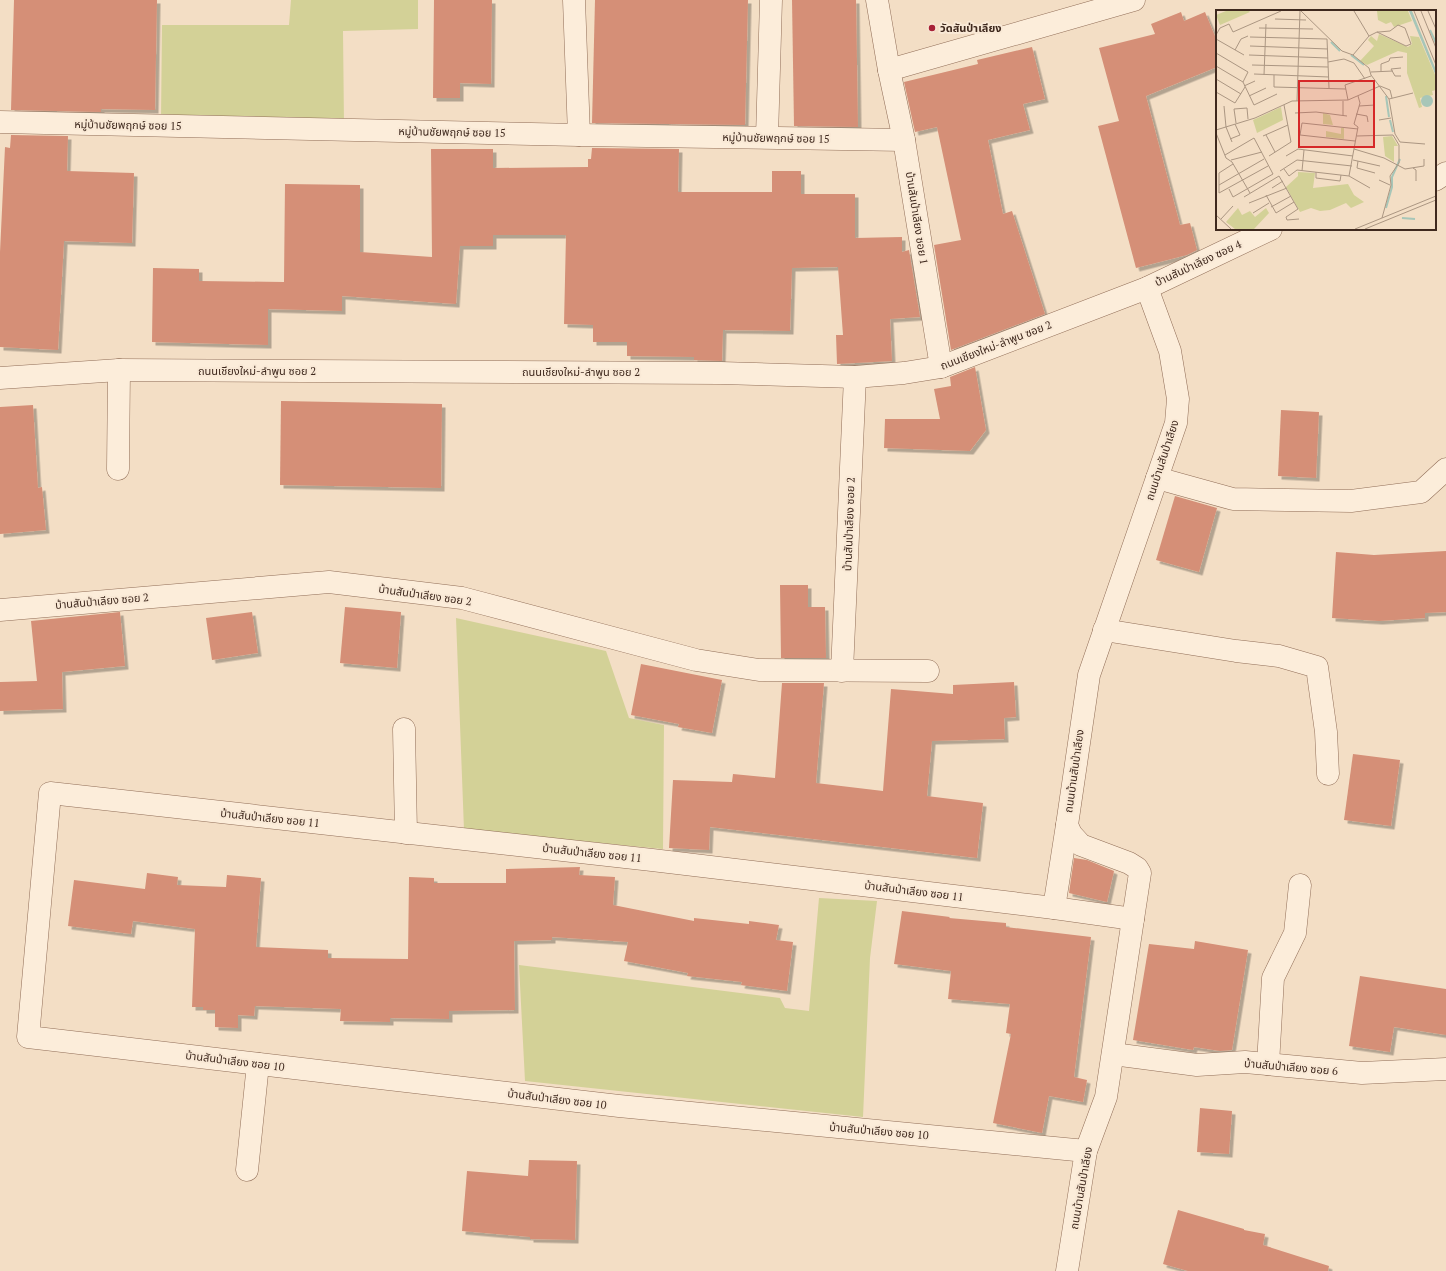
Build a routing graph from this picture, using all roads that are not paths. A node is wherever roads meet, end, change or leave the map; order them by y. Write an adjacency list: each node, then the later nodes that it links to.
1 (574, 0): 7 (street)
2 (771, 0): 8 (street)
3 (877, 0): 5 (street)
4 (1134, 0): 5 (street)
5 (889, 70): 9 (street, บ้านสันป่าเลียง ซอย 1)
6 (0, 122): 7 (street, หมู่บ้านชัยพฤกษ์ ซอย 15)
7 (579, 135): 8 (street, หมู่บ้านชัยพฤกษ์ ซอย 15)
8 (767, 137): 9 (street, หมู่บ้านชัยพฤกษ์ ซอย 15)
9 (904, 140): 14 (street, บ้านสันป่าเลียง ซอย 1)
10 (1446, 173): 11 (street)
11 (1436, 179)
12 (1269, 230): 13 (street, บ้านสันป่าเลียง ซอย 4)
13 (1147, 288): 14 (street, ถนนเชียงใหม่-ลำพูน ซอย 2); 20 (street, ถนนบ้านสันป่าเลียง)
14 (941, 367): 16 (street, ถนนเชียงใหม่-ลำพูน ซอย 2)
15 (119, 370): 16 (street, ถนนเชียงใหม่-ลำพูน ซอย 2); 17 (street, ถนนเชียงใหม่-ลำพูน ซอย 2); 18 (street)
16 (855, 377): 23 (street, บ้านสันป่าเลียง ซอย 2)
17 (0, 378)
18 (118, 469)
19 (1446, 469): 20 (street)
20 (1157, 478): 22 (street, ถนนบ้านสันป่าเลียง)
21 (0, 610): 23 (street, บ้านสันป่าเลียง ซอย 2)
22 (1104, 630): 26 (street); 27 (street, ถนนบ้านสันป่าเลียง)
23 (842, 671): 24 (street, บ้านสันป่าเลียง ซอย 2)
24 (928, 671)
25 (404, 729): 28 (street)
26 (1328, 774)
27 (1067, 825): 30 (street); 31 (street, ถนนบ้านสันป่าเลียง)
28 (406, 833): 30 (street, บ้านสันป่าเลียง ซอย 11); 32 (street, บ้านสันป่าเลียง ซอย 11)
29 (1300, 885): 35 (street)
30 (1054, 908): 31 (street, บ้านสันป่าเลียง ซอย 11)
31 (1133, 920): 33 (street, ถนนบ้านสันป่าเลียง)
32 (28, 1037): 34 (street, บ้านสันป่าเลียง ซอย 10)
33 (1113, 1054): 35 (street, บ้านสันป่าเลียง ซอย 6); 37 (street, ถนนบ้านสันป่าเลียง)
34 (258, 1064): 37 (street, บ้านสันป่าเลียง ซอย 10); 38 (street)
35 (1268, 1064): 36 (street, บ้านสันป่าเลียง ซอย 6)
36 (1446, 1069)
37 (1086, 1151): 39 (street, ถนนบ้านสันป่าเลียง)
38 (247, 1170)
39 (1067, 1271)

